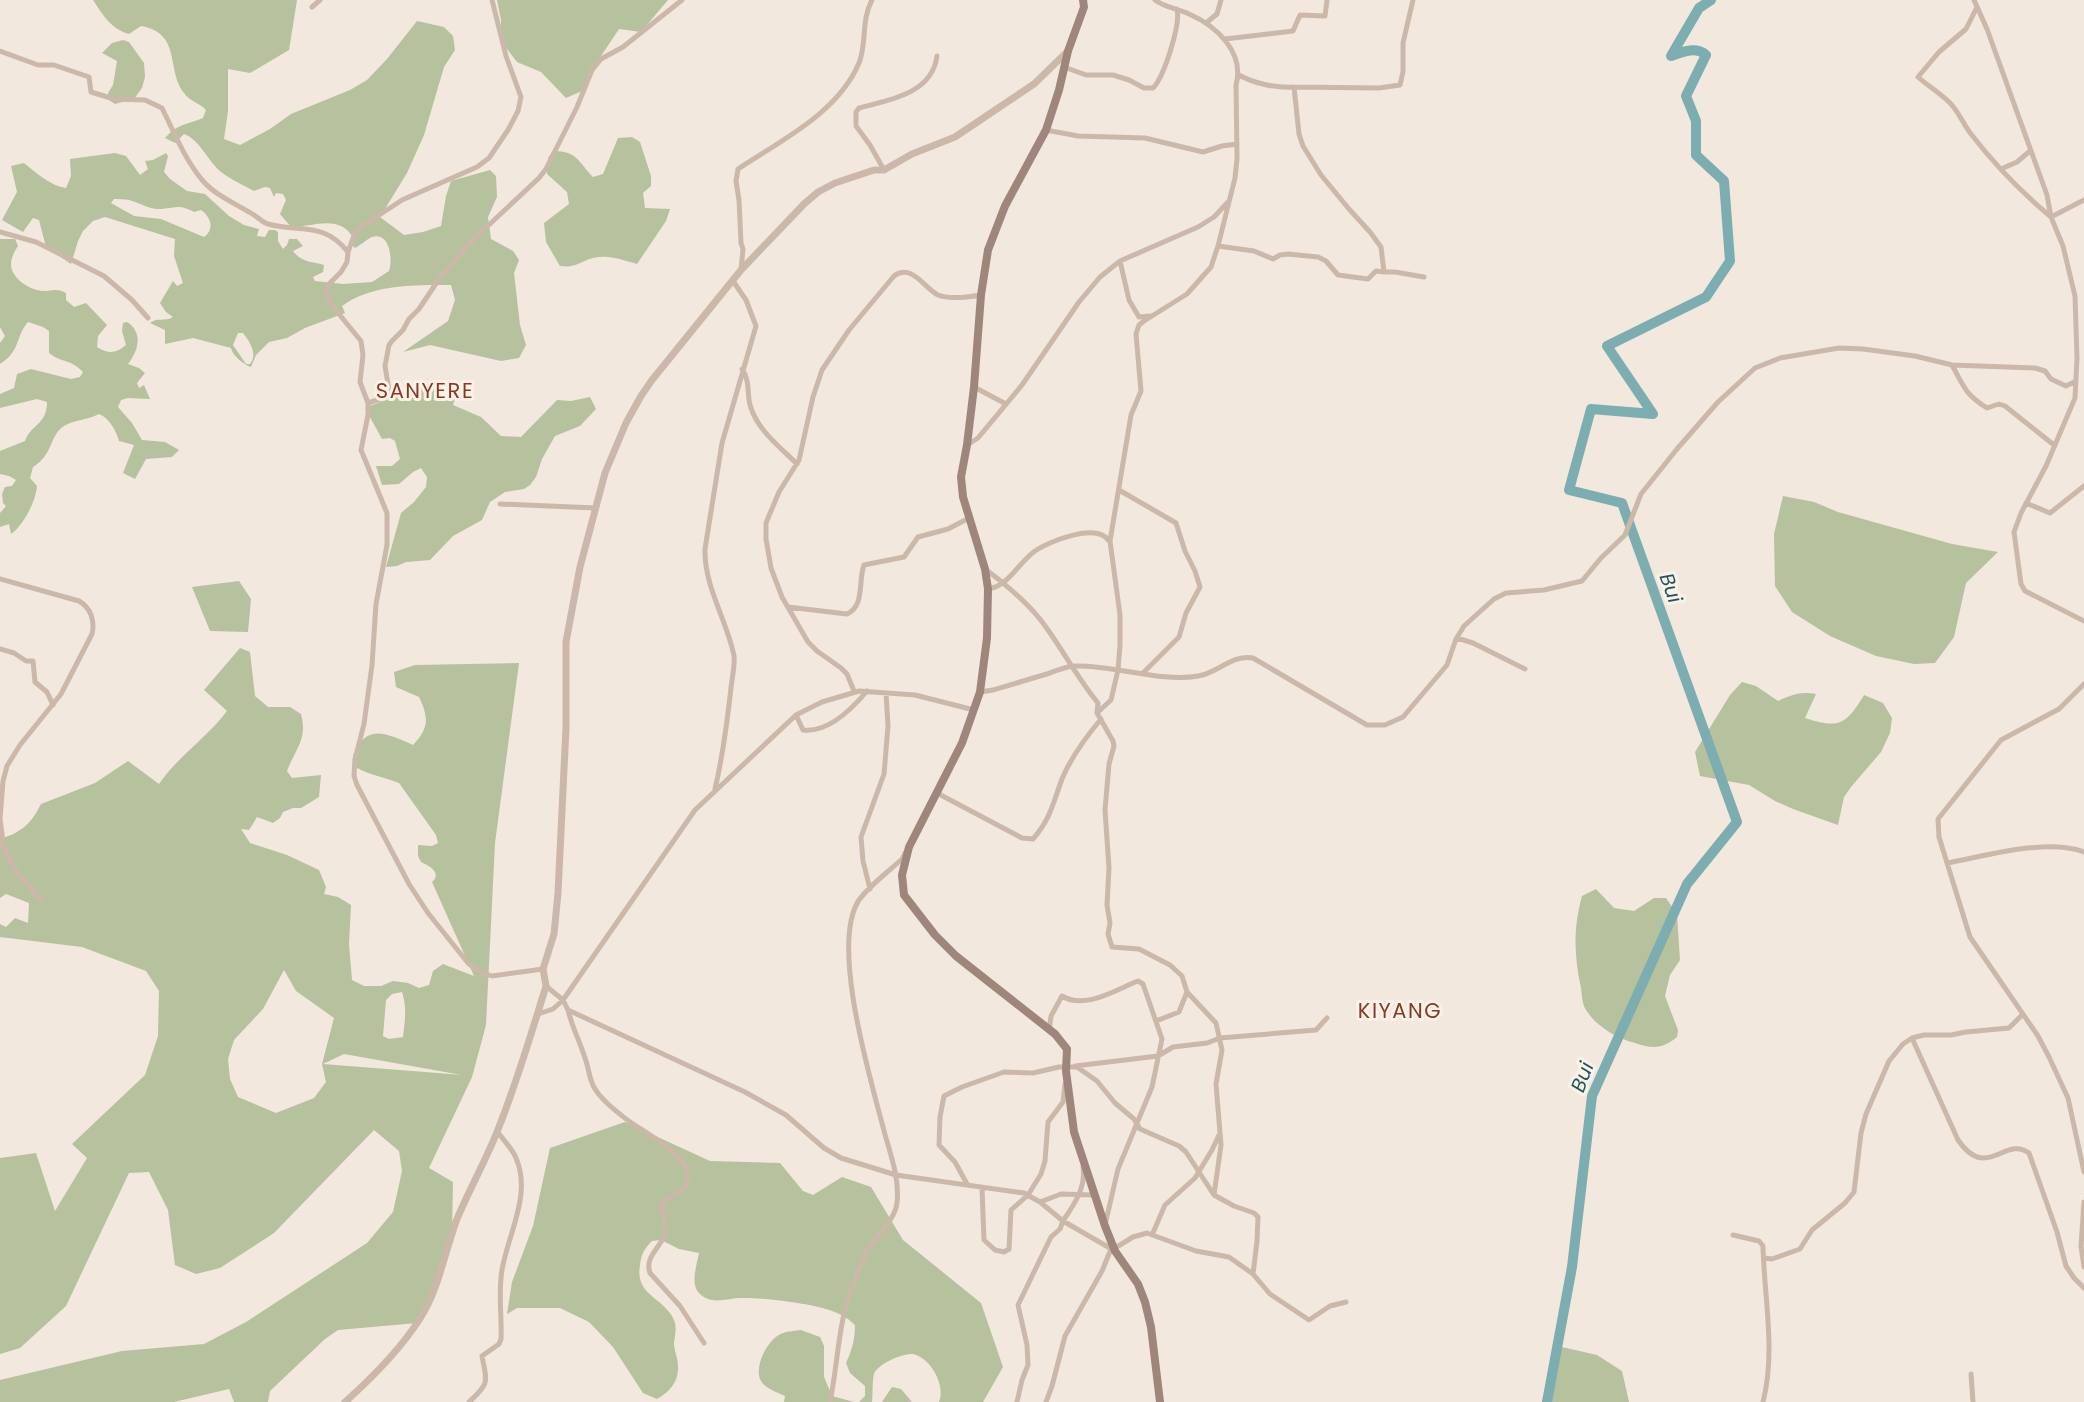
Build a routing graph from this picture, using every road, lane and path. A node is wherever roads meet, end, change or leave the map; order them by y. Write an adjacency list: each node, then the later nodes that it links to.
1 (320, 0): 11 (street)
2 (492, 0): 32 (street)
3 (682, 0): 45 (street)
4 (872, 0): 34 (street)
5 (1083, 0): 17 (main road)
6 (1155, 0): 13 (street)
7 (1221, 0): 14 (street)
8 (1327, 0): 15 (street)
9 (1413, 0): 21 (street)
10 (1974, 0): 12 (street)
11 (312, 7)
12 (1977, 8): 24 (street); 25 (street)
13 (1177, 9): 14 (street); 19 (street)
14 (1206, 23): 15 (street)
15 (1225, 39): 20 (street)
16 (0, 51): 32 (street)
17 (1068, 51): 19 (main road); 26 (street)
18 (937, 56): 26 (street)
19 (1064, 67): 22 (main road)
20 (1239, 75): 21 (street); 23 (street)
21 (1294, 87): 35 (street)
22 (1046, 130): 23 (street); 38 (main road)
23 (1237, 144): 27 (street)
24 (2030, 151): 25 (street); 29 (street)
25 (2001, 169): 29 (street)
26 (884, 170): 34 (street)
27 (1231, 192): 31 (street); 33 (street)
28 (2084, 200): 29 (street)
29 (2051, 217): 43 (street)
30 (0, 230): 40 (street)
31 (1218, 246): 35 (street); 39 (street)
32 (348, 252): 45 (street)
33 (1120, 261): 39 (street); 46 (street)
34 (741, 270): 37 (street)
35 (1384, 272): 36 (street)
36 (1424, 277)
37 (733, 281): 42 (street); 54 (street)
38 (981, 295): 44 (main road); 49 (street)
39 (1150, 316): 51 (street)
40 (148, 318)
41 (1952, 365): 43 (street); 48 (street); 63 (street)
42 (742, 369): 49 (street); 79 (street)
43 (2074, 382): 48 (street)
44 (974, 387): 46 (street); 47 (main road)
45 (368, 403): 86 (street)
46 (1005, 404): 47 (street)
47 (967, 445): 55 (main road)
48 (2054, 445): 52 (street)
49 (797, 464): 61 (street)
50 (2084, 486): 52 (street)
51 (1119, 490): 56 (street); 68 (street)
52 (2026, 503): 62 (street)
53 (501, 504): 54 (street)
54 (596, 508): 86 (street)
55 (969, 518): 57 (main road); 61 (street)
56 (1110, 541): 59 (street); 67 (street)
57 (985, 569): 59 (street); 60 (main road)
58 (0, 579): 74 (street)
59 (1004, 583): 60 (street); 65 (street)
60 (988, 589): 72 (main road)
61 (788, 607): 70 (street)
62 (2084, 621)
63 (1457, 638): 66 (street); 68 (street)
64 (0, 650): 74 (street)
65 (1071, 666): 67 (street); 72 (street); 76 (street)
66 (1525, 669)
67 (1118, 670): 68 (street); 76 (street)
68 (1143, 673)
69 (2084, 684): 83 (street)
70 (854, 691): 71 (street); 77 (street)
71 (867, 691): 73 (street); 77 (street)
72 (980, 692): 75 (main road)
73 (886, 693): 75 (street); 84 (street)
74 (52, 705): 85 (street)
75 (974, 710): 80 (main road)
76 (1097, 713): 78 (street)
77 (796, 714): 79 (street)
78 (1101, 719): 80 (street); 88 (street)
79 (714, 791): 89 (street)
80 (937, 793): 81 (main road)
81 (909, 847): 84 (street); 95 (main road)
82 (2084, 852): 83 (street)
83 (1947, 863): 92 (street)
84 (870, 889): 106 (street)
85 (41, 900)
86 (543, 969): 87 (street)
87 (546, 986): 89 (street); 91 (street)
88 (1186, 992): 94 (street); 96 (street)
89 (563, 1000): 90 (street); 91 (street)
90 (568, 1010): 106 (street); 127 (street)
91 (538, 1014): 101 (street)
92 (2023, 1014): 97 (street); 105 (street)
93 (1327, 1018): 96 (street)
94 (1156, 1021): 95 (street); 98 (street)
95 (1049, 1031): 99 (main road)
96 (1221, 1038): 98 (street); 102 (street)
97 (1912, 1038): 122 (street); 125 (street)
98 (1158, 1056): 99 (street); 100 (street)
99 (1066, 1069): 100 (street); 103 (main road); 107 (street); 109 (street)
100 (1137, 1125): 104 (street); 115 (street)
101 (498, 1131): 129 (street); 130 (street)
102 (1219, 1133): 104 (street); 112 (street)
103 (1082, 1158): 110 (street); 111 (main road)
104 (1199, 1172): 112 (street); 119 (street)
105 (2084, 1172)
106 (896, 1175): 107 (street); 131 (street)
107 (967, 1184): 108 (street)
108 (982, 1188): 109 (street); 109 (street)
109 (1028, 1195): 113 (street)
110 (1080, 1195): 111 (street); 113 (street); 117 (street)
111 (1094, 1195): 116 (main road)
112 (1214, 1196): 124 (street)
113 (1040, 1202): 117 (street)
114 (2084, 1202): 123 (street)
115 (1110, 1206): 116 (street); 118 (street)
116 (1099, 1207): 118 (main road)
117 (1063, 1221): 121 (street); 132 (street)
118 (1105, 1226): 121 (main road)
119 (1152, 1235): 121 (street); 124 (street)
120 (1734, 1235): 122 (street)
121 (1114, 1249): 133 (street); 134 (main road)
122 (1764, 1258): 135 (street)
123 (2084, 1268)
124 (1253, 1274): 126 (street)
125 (2084, 1288)
126 (1346, 1302)
127 (704, 1343)
128 (1971, 1374): 136 (street)
129 (345, 1402)
130 (469, 1402)
131 (830, 1402)
132 (1017, 1402)
133 (1046, 1402)
134 (1160, 1402)
135 (1761, 1402)
136 (1973, 1402)

